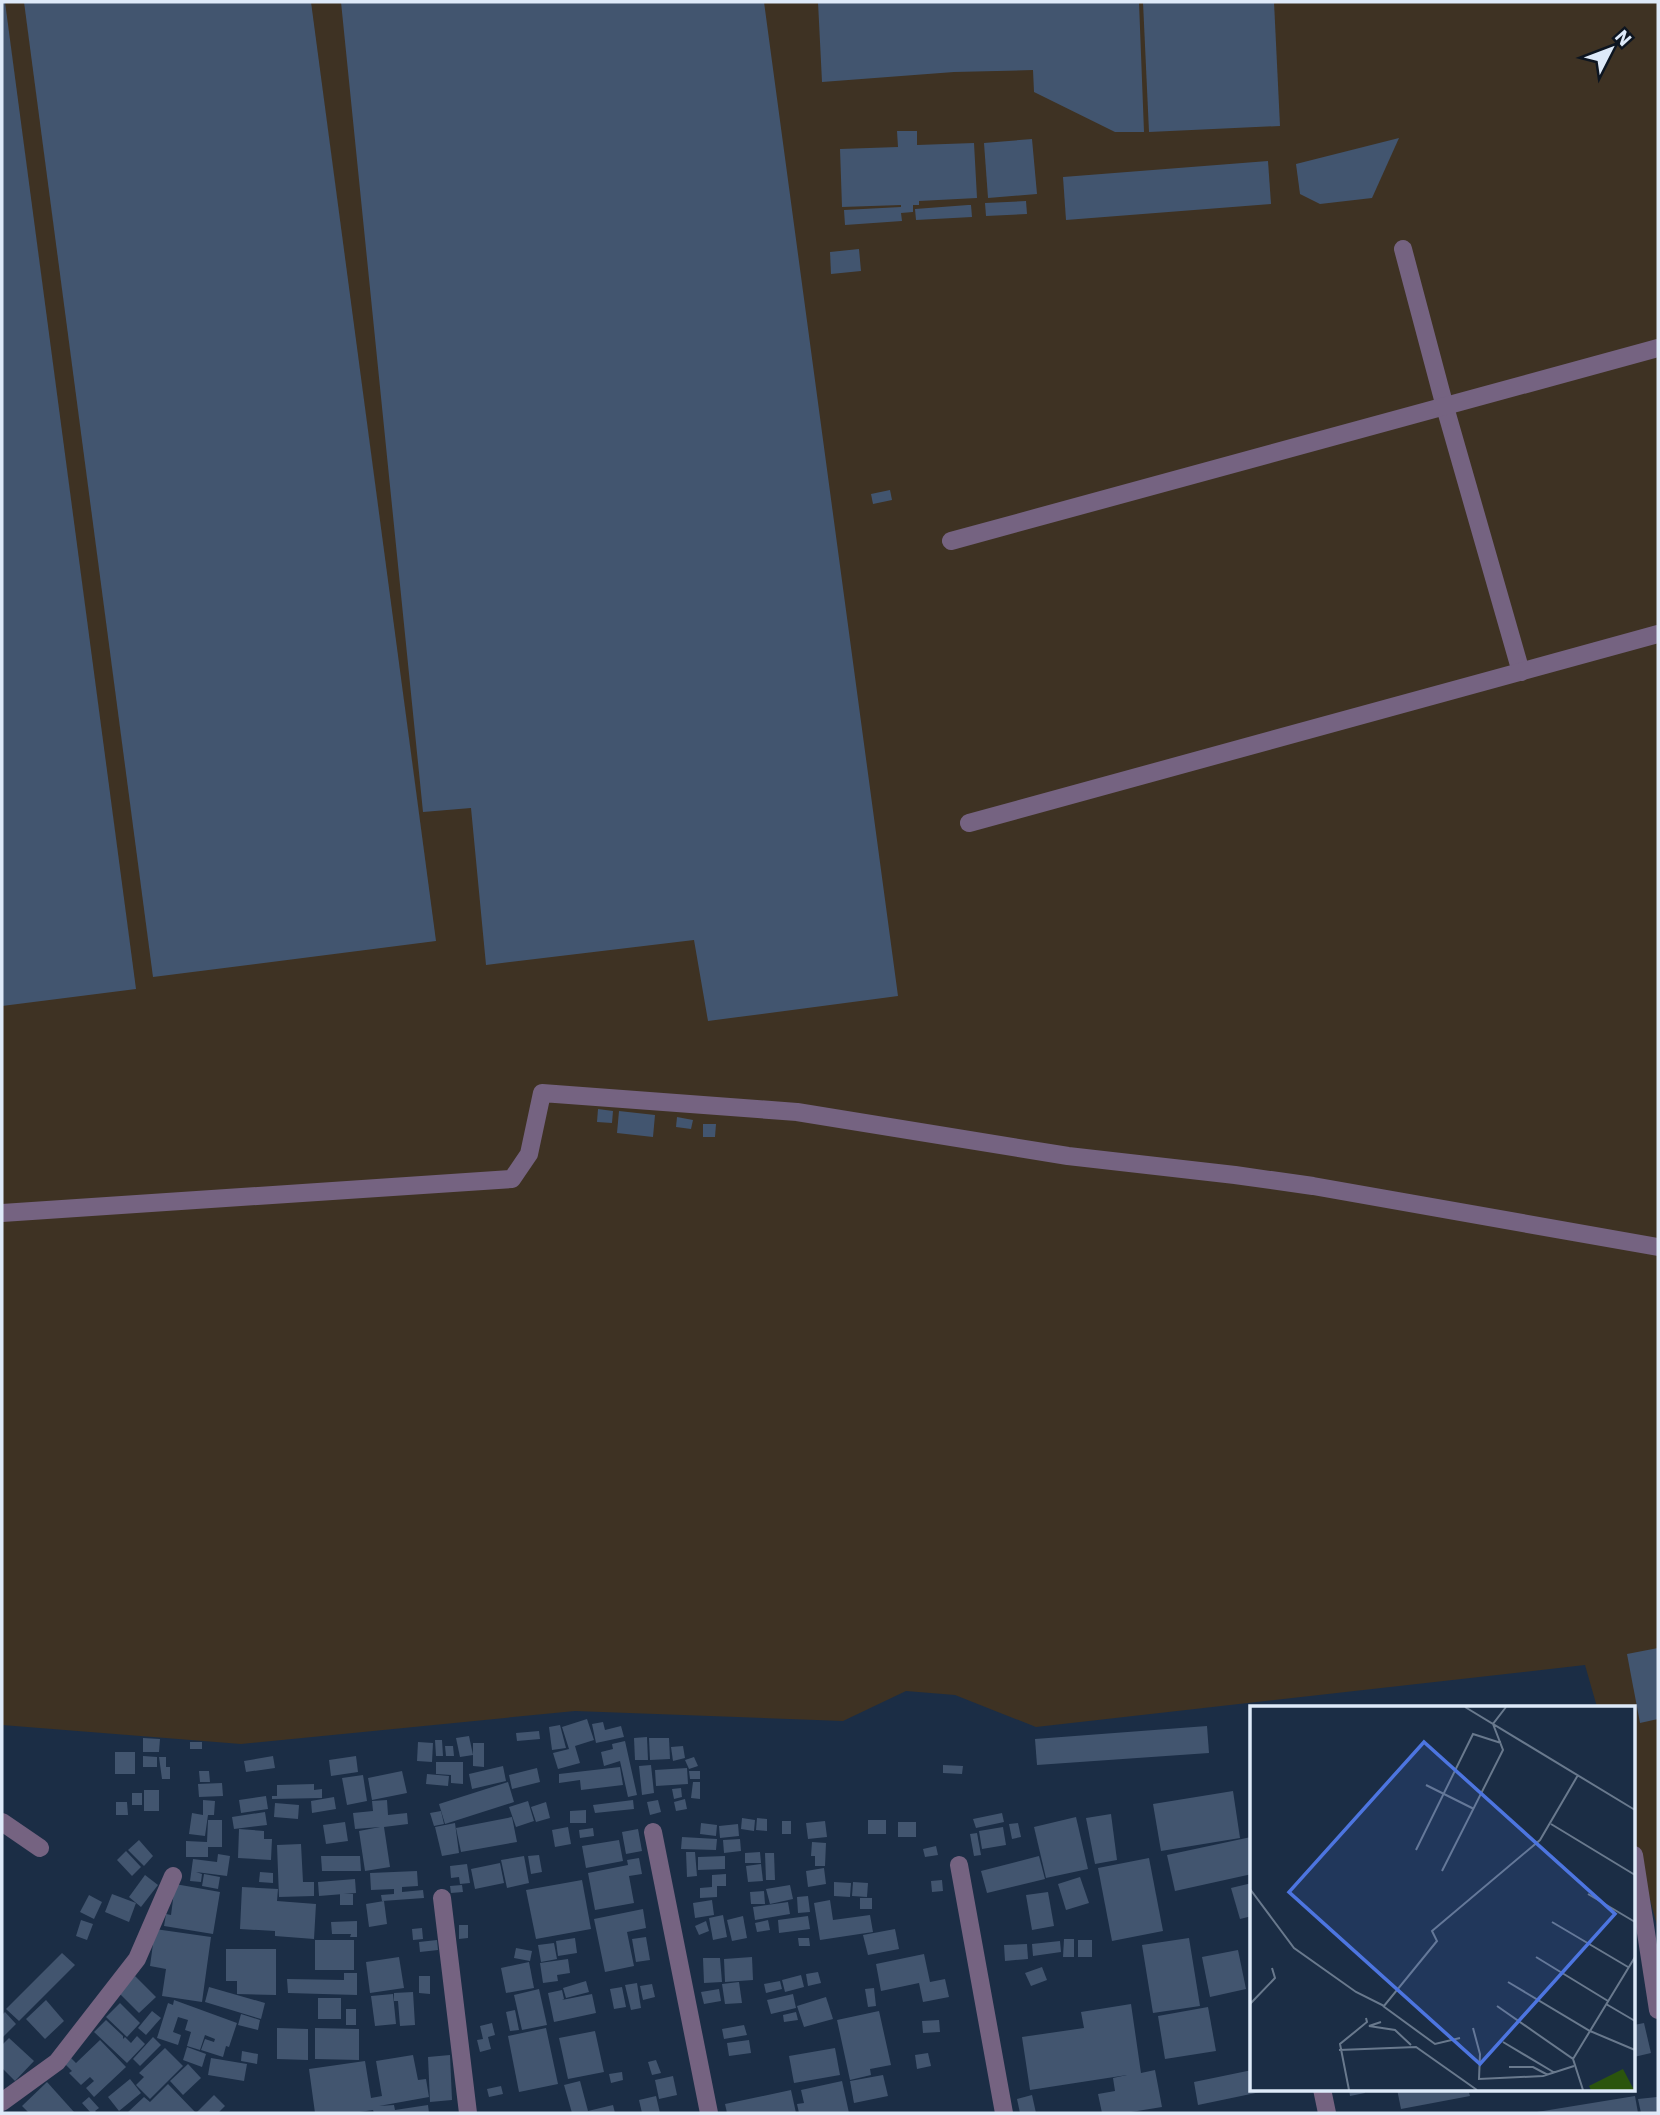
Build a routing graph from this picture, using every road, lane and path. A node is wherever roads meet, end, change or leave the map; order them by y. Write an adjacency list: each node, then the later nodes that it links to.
1 (1403, 249): 3 (street)
2 (1658, 348): 3 (street)
3 (1445, 407): 4 (street); 6 (street)
4 (951, 541)
5 (1658, 634): 6 (street)
6 (1521, 672): 7 (street)
7 (969, 822)
8 (2, 1213): 9 (street)
9 (1658, 1247)
10 (2, 1822): 12 (street)
11 (653, 1832): 21 (street)
12 (40, 1849)
13 (959, 1865): 22 (street)
14 (1636, 1867): 17 (street)
15 (173, 1876): 19 (street)
16 (442, 1898): 20 (street)
17 (1658, 2010)
18 (1322, 2090): 23 (street)
19 (2, 2102)
20 (468, 2113)
21 (709, 2113)
22 (1003, 2113)
23 (1327, 2113)

